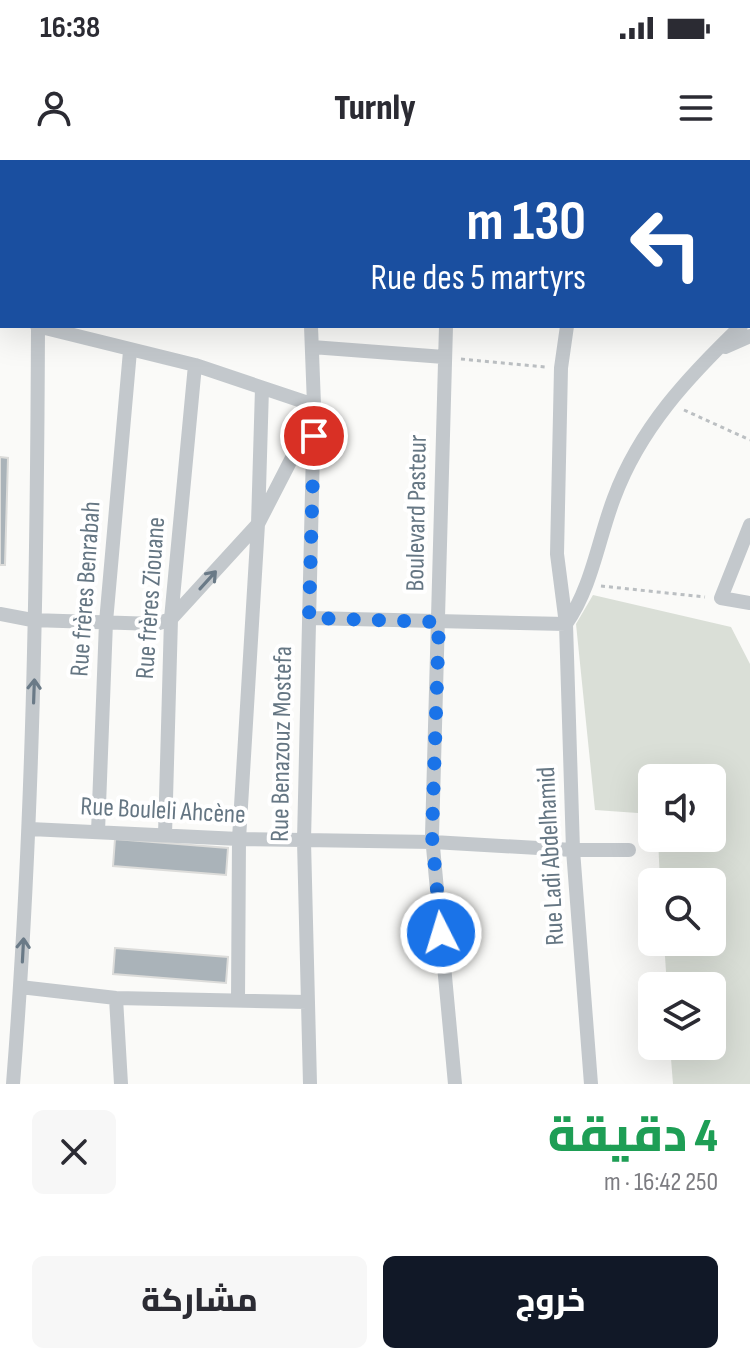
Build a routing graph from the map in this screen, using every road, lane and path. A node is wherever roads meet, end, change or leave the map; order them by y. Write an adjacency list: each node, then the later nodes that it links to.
1 (37, 328): 27 (street)
2 (44, 328): 10 (street)
3 (311, 328): 9 (street, Rue Benazouz Mostefa)
4 (446, 328): 12 (street, Boulevard Pasteur)
5 (454, 328): 12 (street)
6 (567, 328): 14 (street, Rue Ladi Abdelhamid)
7 (739, 328): 11 (street)
8 (750, 336): 11 (street)
9 (312, 347): 12 (street); 17 (street, Rue Benazouz Mostefa)
10 (130, 351): 13 (street); 28 (street, Rue frères Benrabah)
11 (714, 352): 16 (street)
12 (444, 357): 14 (path); 29 (street, Boulevard Pasteur)
13 (195, 365): 15 (street); 26 (street, Rue frères Ziouane)
14 (561, 368): 30 (street, Rue Ladi Abdelhamid)
15 (262, 388): 17 (street); 19 (street)
16 (667, 402): 18 (path); 21 (street)
17 (314, 405): 19 (street); 25 (street, Rue Benazouz Mostefa)
18 (750, 440)
19 (258, 524): 26 (street, one-way to 19); 34 (street)
20 (750, 525): 22 (street)
21 (587, 584): 22 (path); 30 (street)
22 (721, 598): 23 (street)
23 (750, 603)
24 (0, 614): 27 (street)
25 (309, 618): 29 (street); 35 (street, Rue Benazouz Mostefa)
26 (171, 619): 28 (street); 33 (street, Rue frères Ziouane)
27 (36, 620): 28 (street); 31 (street, one-way to 27)
28 (106, 622): 32 (street, Rue frères Benrabah)
29 (439, 622): 30 (street); 36 (street, Boulevard Pasteur)
30 (566, 624): 37 (street, Rue Ladi Abdelhamid)
31 (30, 829): 32 (street, Rue Bouleli Ahcène); 39 (street, one-way to 31)
32 (98, 832): 33 (street, Rue Bouleli Ahcène)
33 (165, 835): 34 (street, Rue Bouleli Ahcène)
34 (239, 839): 35 (street, Rue Bouleli Ahcène); 41 (street)
35 (304, 841): 36 (street, Rue Bouleli Ahcène); 42 (street, Rue Benazouz Mostefa)
36 (433, 842): 37 (street, Rue Bouleli Ahcène); 46 (street, Boulevard Pasteur)
37 (573, 850): 38 (street, Rue Bouleli Ahcène); 47 (street, Rue Ladi Abdelhamid)
38 (629, 850)
39 (20, 987): 40 (street); 43 (street)
40 (116, 998): 41 (street); 44 (street)
41 (238, 1000): 42 (street)
42 (307, 1002): 45 (street, Rue Benazouz Mostefa)
43 (13, 1084)
44 (121, 1084)
45 (310, 1084)
46 (455, 1084)
47 (591, 1084)

